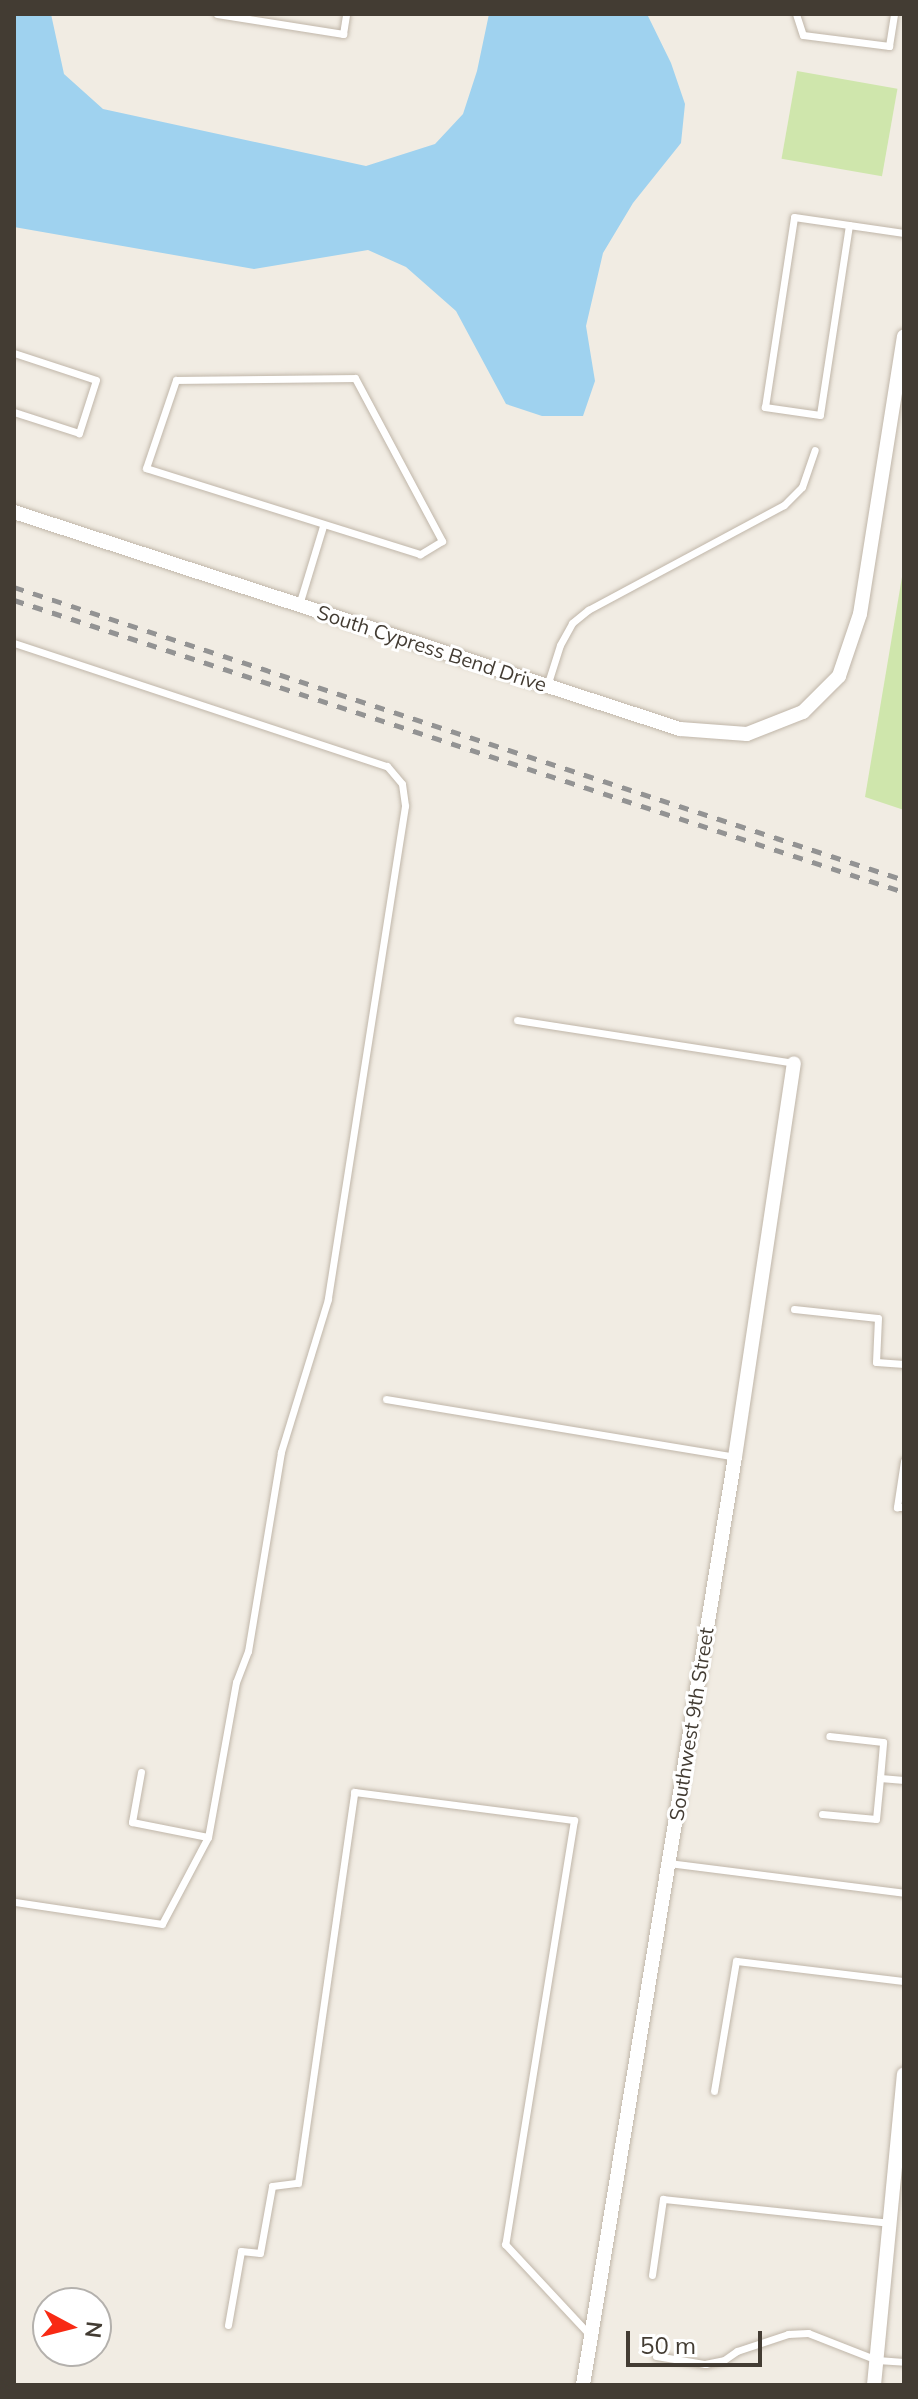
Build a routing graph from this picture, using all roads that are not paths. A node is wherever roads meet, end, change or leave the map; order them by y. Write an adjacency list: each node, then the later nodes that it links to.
1 (217, 14): 2 (lane)
2 (346, 14)
3 (796, 14): 4 (lane)
4 (894, 14)
5 (849, 225): 5 (lane); 6 (lane)
6 (904, 233)
7 (904, 336): 15 (street, South Cypress Bend Drive)
8 (14, 353): 9 (lane)
9 (14, 412)
10 (815, 450): 15 (lane)
11 (14, 512): 13 (street, South Cypress Bend Drive)
12 (323, 526): 12 (lane); 13 (lane)
13 (299, 605): 15 (street, South Cypress Bend Drive)
14 (14, 643): 29 (lane)
15 (547, 686)
16 (517, 1020): 17 (lane)
17 (794, 1063): 21 (street, Southwest 9th Street)
18 (794, 1309): 19 (lane)
19 (904, 1364)
20 (386, 1399): 21 (lane)
21 (735, 1457): 30 (street, Southwest 9th Street)
22 (904, 1461): 23 (lane)
23 (904, 1507)
24 (829, 1736): 26 (lane)
25 (141, 1772): 29 (lane)
26 (880, 1778): 27 (lane); 28 (lane)
27 (904, 1780)
28 (822, 1814)
29 (208, 1837): 32 (lane)
30 (668, 1863): 31 (lane); 41 (street, Southwest 9th Street)
31 (904, 1893)
32 (14, 1902)
33 (904, 1981): 35 (lane)
34 (904, 2074): 36 (street)
35 (714, 2091)
36 (890, 2223): 37 (street); 39 (lane)
37 (888, 2245): 38 (street); 43 (street)
38 (904, 2247)
39 (652, 2275)
40 (228, 2325): 41 (lane)
41 (590, 2335): 45 (street, Southwest 9th Street)
42 (656, 2356): 43 (lane)
43 (877, 2360): 44 (lane); 46 (street)
44 (904, 2362)
45 (583, 2385)
46 (874, 2385)

